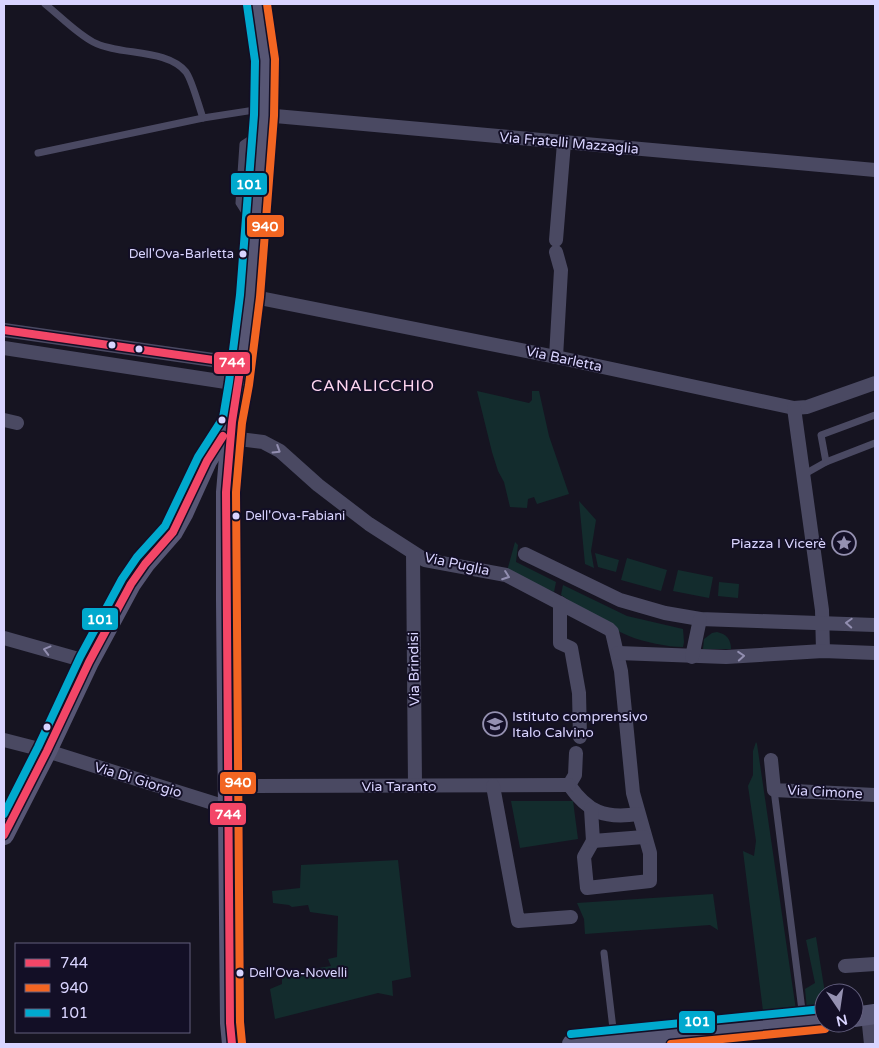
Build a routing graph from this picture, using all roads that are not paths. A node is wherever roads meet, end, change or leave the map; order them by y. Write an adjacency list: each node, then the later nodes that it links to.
1 (46, 4): 3 (lane)
2 (257, 4): 4 (main road)
3 (203, 118): 4 (lane); 6 (lane)
4 (263, 118): 5 (street, Via Fratelli Mazzaglia); 8 (main road)
5 (564, 143): 7 (street, Via Fratelli Mazzaglia); 11 (street)
6 (38, 152)
7 (875, 170)
8 (250, 296): 11 (street, Via Barletta); 12 (main road)
9 (4, 330): 12 (street)
10 (4, 348): 12 (street)
11 (556, 357): 14 (street, Via Barletta)
12 (240, 374): 16 (main road)
13 (875, 383): 14 (street, Via Barletta)
14 (794, 408): 20 (street)
15 (875, 415): 19 (lane)
16 (231, 430): 18 (main road); 21 (street, Via Puglia, one-way to 21)
17 (875, 443): 19 (lane)
18 (216, 458): 32 (main road); 39 (main road)
19 (826, 462): 20 (lane)
20 (802, 475): 25 (street)
21 (413, 553): 23 (street, Via Puglia, one-way to 23); 40 (street, Via Brindisi)
22 (525, 554): 24 (street)
23 (560, 603): 29 (street, Via Puglia); 33 (street)
24 (700, 619): 25 (street); 31 (street)
25 (822, 622): 26 (street, one-way to 25); 28 (street)
26 (875, 624)
27 (4, 638): 32 (street, one-way to 27)
28 (823, 651): 30 (street); 31 (street, one-way to 28)
29 (618, 653): 31 (street); 46 (street, Via Puglia)
30 (875, 653)
31 (692, 657)
32 (90, 662): 35 (main road)
33 (580, 737)
34 (4, 740): 35 (street, Via Di Giorgio)
35 (47, 751): 44 (street, Via Di Giorgio); 47 (main road)
36 (576, 753): 38 (street)
37 (771, 760): 42 (street, Via Cimone)
38 (569, 785): 41 (street, Via Taranto); 45 (street)
39 (229, 786): 40 (street, Via Taranto); 44 (main road)
40 (415, 786): 41 (street, Via Taranto)
41 (493, 786): 50 (street)
42 (774, 790): 43 (street, Via Cimone); 56 (lane)
43 (875, 795)
44 (229, 808): 58 (main road)
45 (591, 809): 46 (street); 49 (street)
46 (638, 814): 48 (street, Via Puglia)
47 (4, 835)
48 (644, 837): 49 (street); 49 (street, Via Puglia)
49 (593, 841)
50 (572, 917)
51 (604, 953): 57 (lane)
52 (875, 964): 53 (street)
53 (844, 966)
54 (866, 1015): 60 (street)
55 (814, 1020): 56 (main road)
56 (804, 1021): 57 (main road)
57 (615, 1040): 59 (main road)
58 (232, 1044)
59 (572, 1044)
60 (871, 1044)

